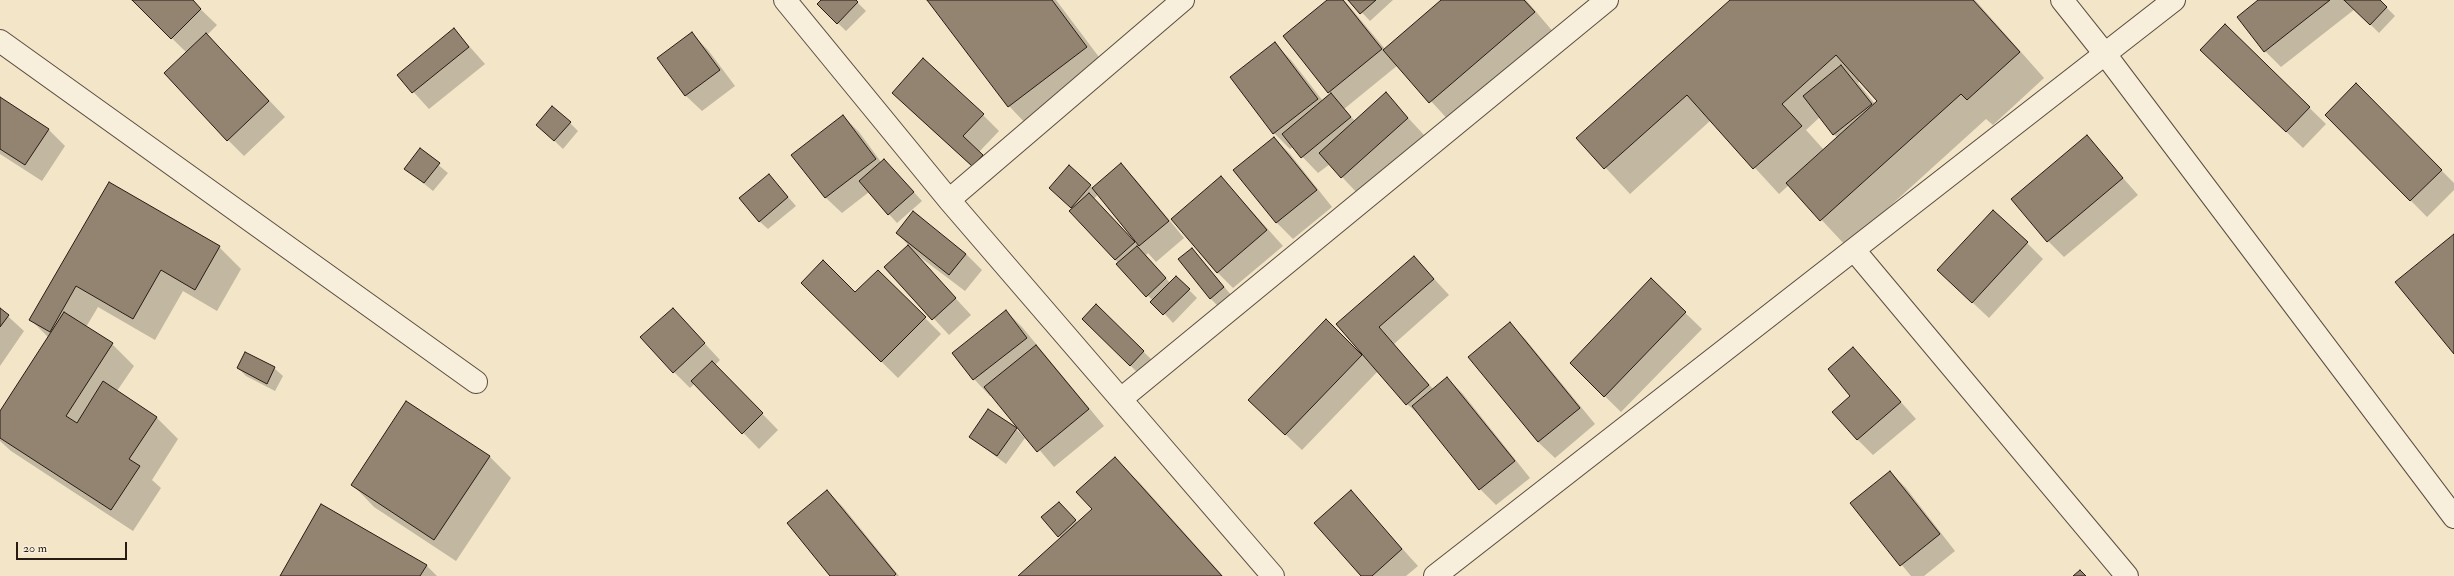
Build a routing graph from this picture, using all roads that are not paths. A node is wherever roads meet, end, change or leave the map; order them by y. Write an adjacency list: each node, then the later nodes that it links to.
1 (785, 0): 8 (street)
2 (1183, 0): 8 (street)
3 (1607, 0): 11 (street)
4 (2062, 0): 7 (street)
5 (2174, 0): 7 (street)
6 (0, 41): 10 (street)
7 (2105, 54): 9 (street); 12 (street)
8 (949, 200): 11 (street)
9 (1854, 250): 14 (street); 15 (street)
10 (476, 382)
11 (1121, 399): 13 (street)
12 (2454, 517)
13 (1273, 576)
14 (1435, 576)
15 (2127, 576)

